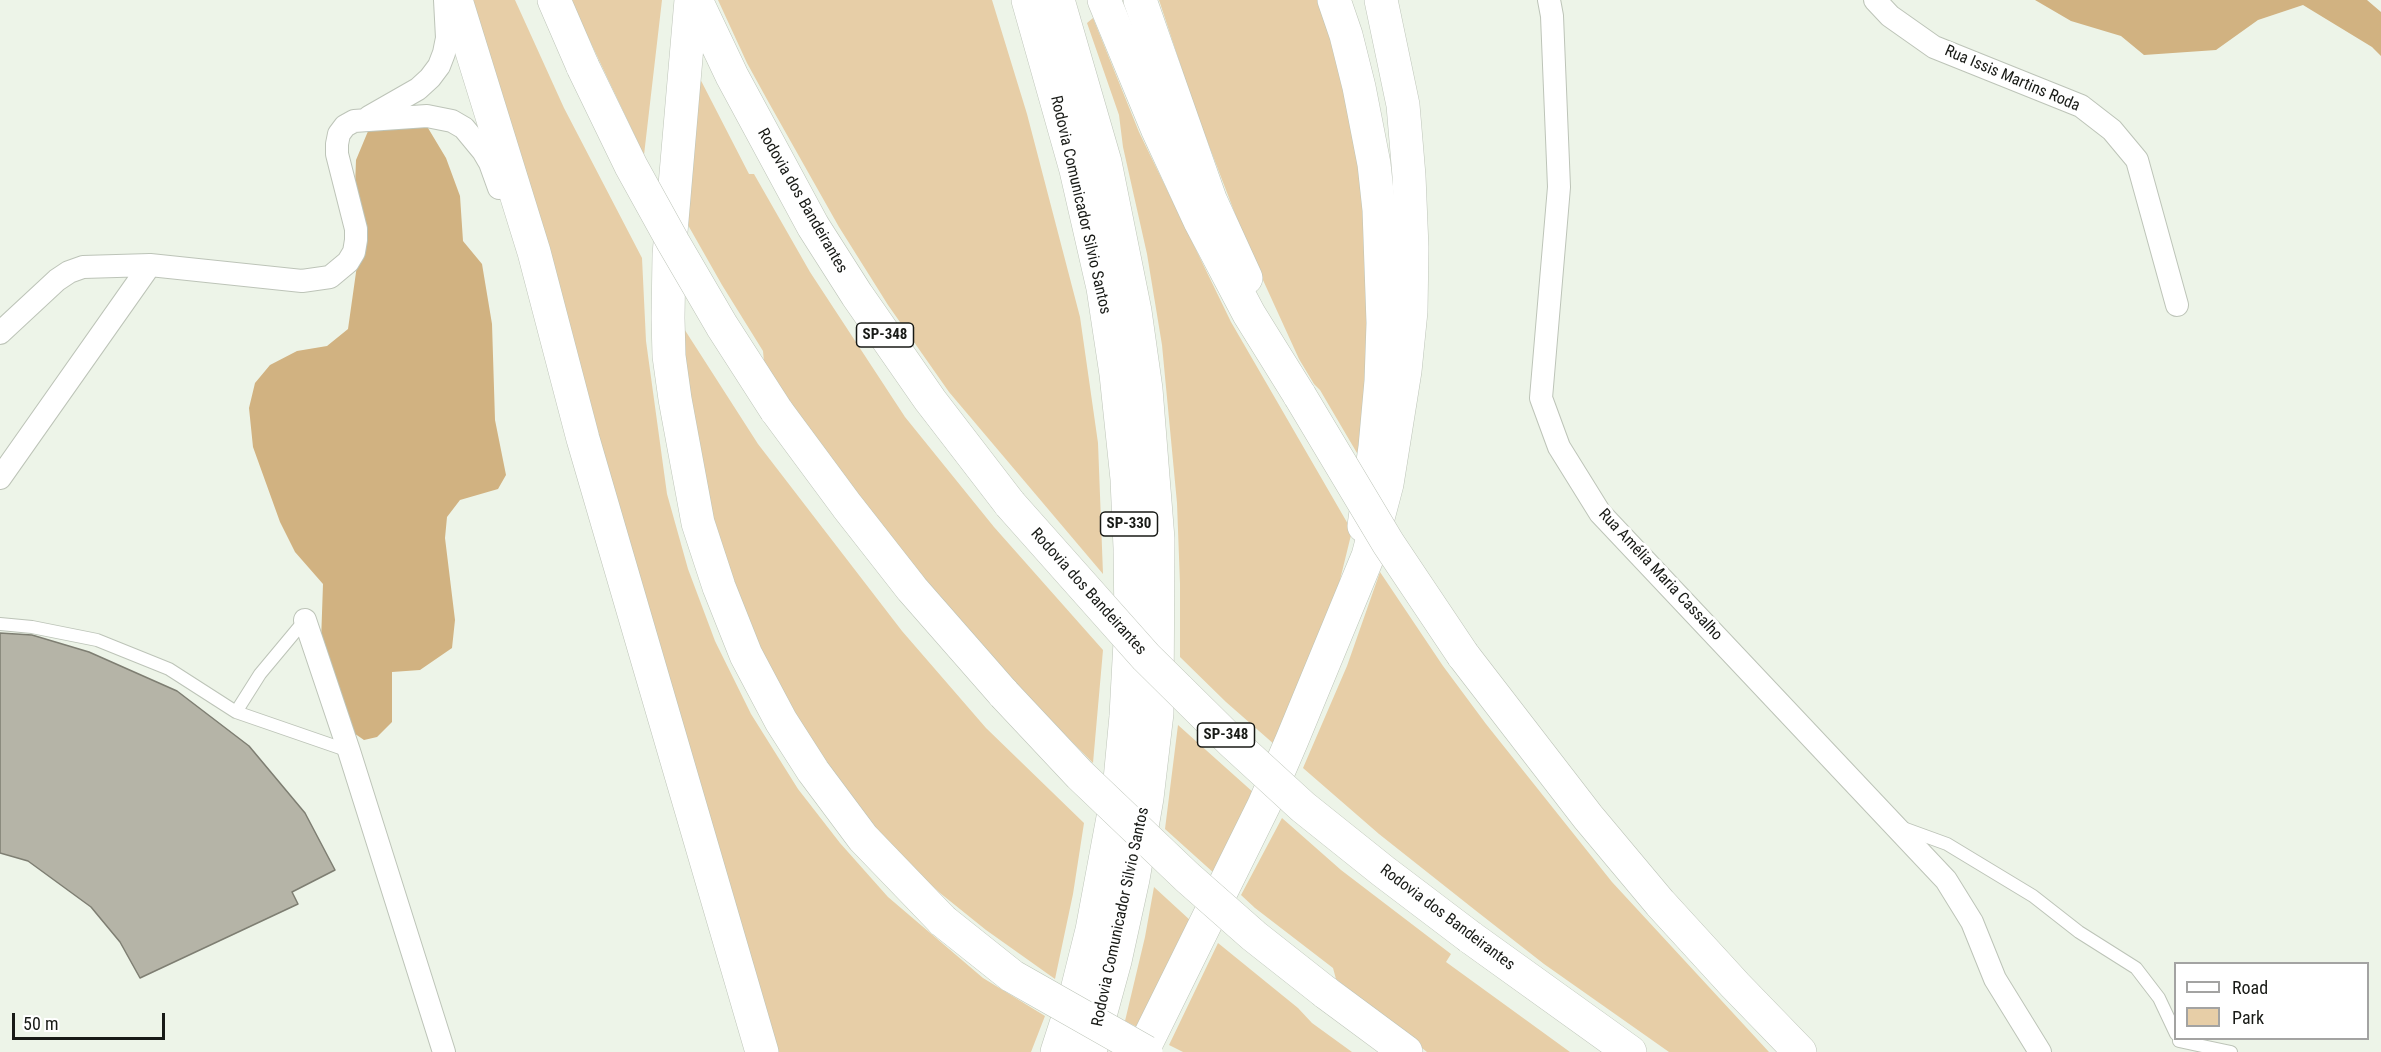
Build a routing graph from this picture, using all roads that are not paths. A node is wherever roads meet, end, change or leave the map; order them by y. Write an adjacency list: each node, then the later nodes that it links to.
1 (445, 0): 14 (street)
2 (456, 0): 15 (highway)
3 (554, 0): 34 (highway, bridge)
4 (691, 0): 33 (highway, bridge)
5 (696, 0): 35 (highway, Rodovia dos Bandeirantes / SP-348, bridge)
6 (1028, 0): 31 (highway, Rodovia Comunicador Silvio Santos / SP-330)
7 (1058, 0): 32 (highway, Rodovia Comunicador Silvio Santos / SP-330)
8 (1104, 0): 19 (highway)
9 (1140, 0): 19 (highway)
10 (1334, 0): 23 (highway)
11 (1381, 0): 23 (highway)
12 (1549, 0): 26 (street, Rua Amélia Maria Cassalho)
13 (1875, 0): 17 (street, Rua Issis Martins Roda)
14 (364, 120): 15 (street); 16 (street)
15 (534, 252): 30 (highway)
16 (150, 265): 18 (street); 20 (street)
17 (2177, 305)
18 (0, 333)
19 (1298, 392): 36 (highway, bridge)
20 (0, 478)
21 (305, 620): 24 (lane); 25 (street)
22 (0, 624): 24 (lane)
23 (1330, 649): 33 (highway)
24 (236, 712): 25 (lane)
25 (349, 751): 29 (street)
26 (1894, 824): 27 (lane); 37 (street, Rua Amélia Maria Cassalho)
27 (2174, 1034)
28 (2177, 1041): 38 (lane)
29 (444, 1052)
30 (762, 1052)
31 (1057, 1052)
32 (1090, 1052)
33 (1144, 1052)
34 (1406, 1052)
35 (1630, 1052)
36 (1800, 1052)
37 (2040, 1052)
38 (2231, 1052)

